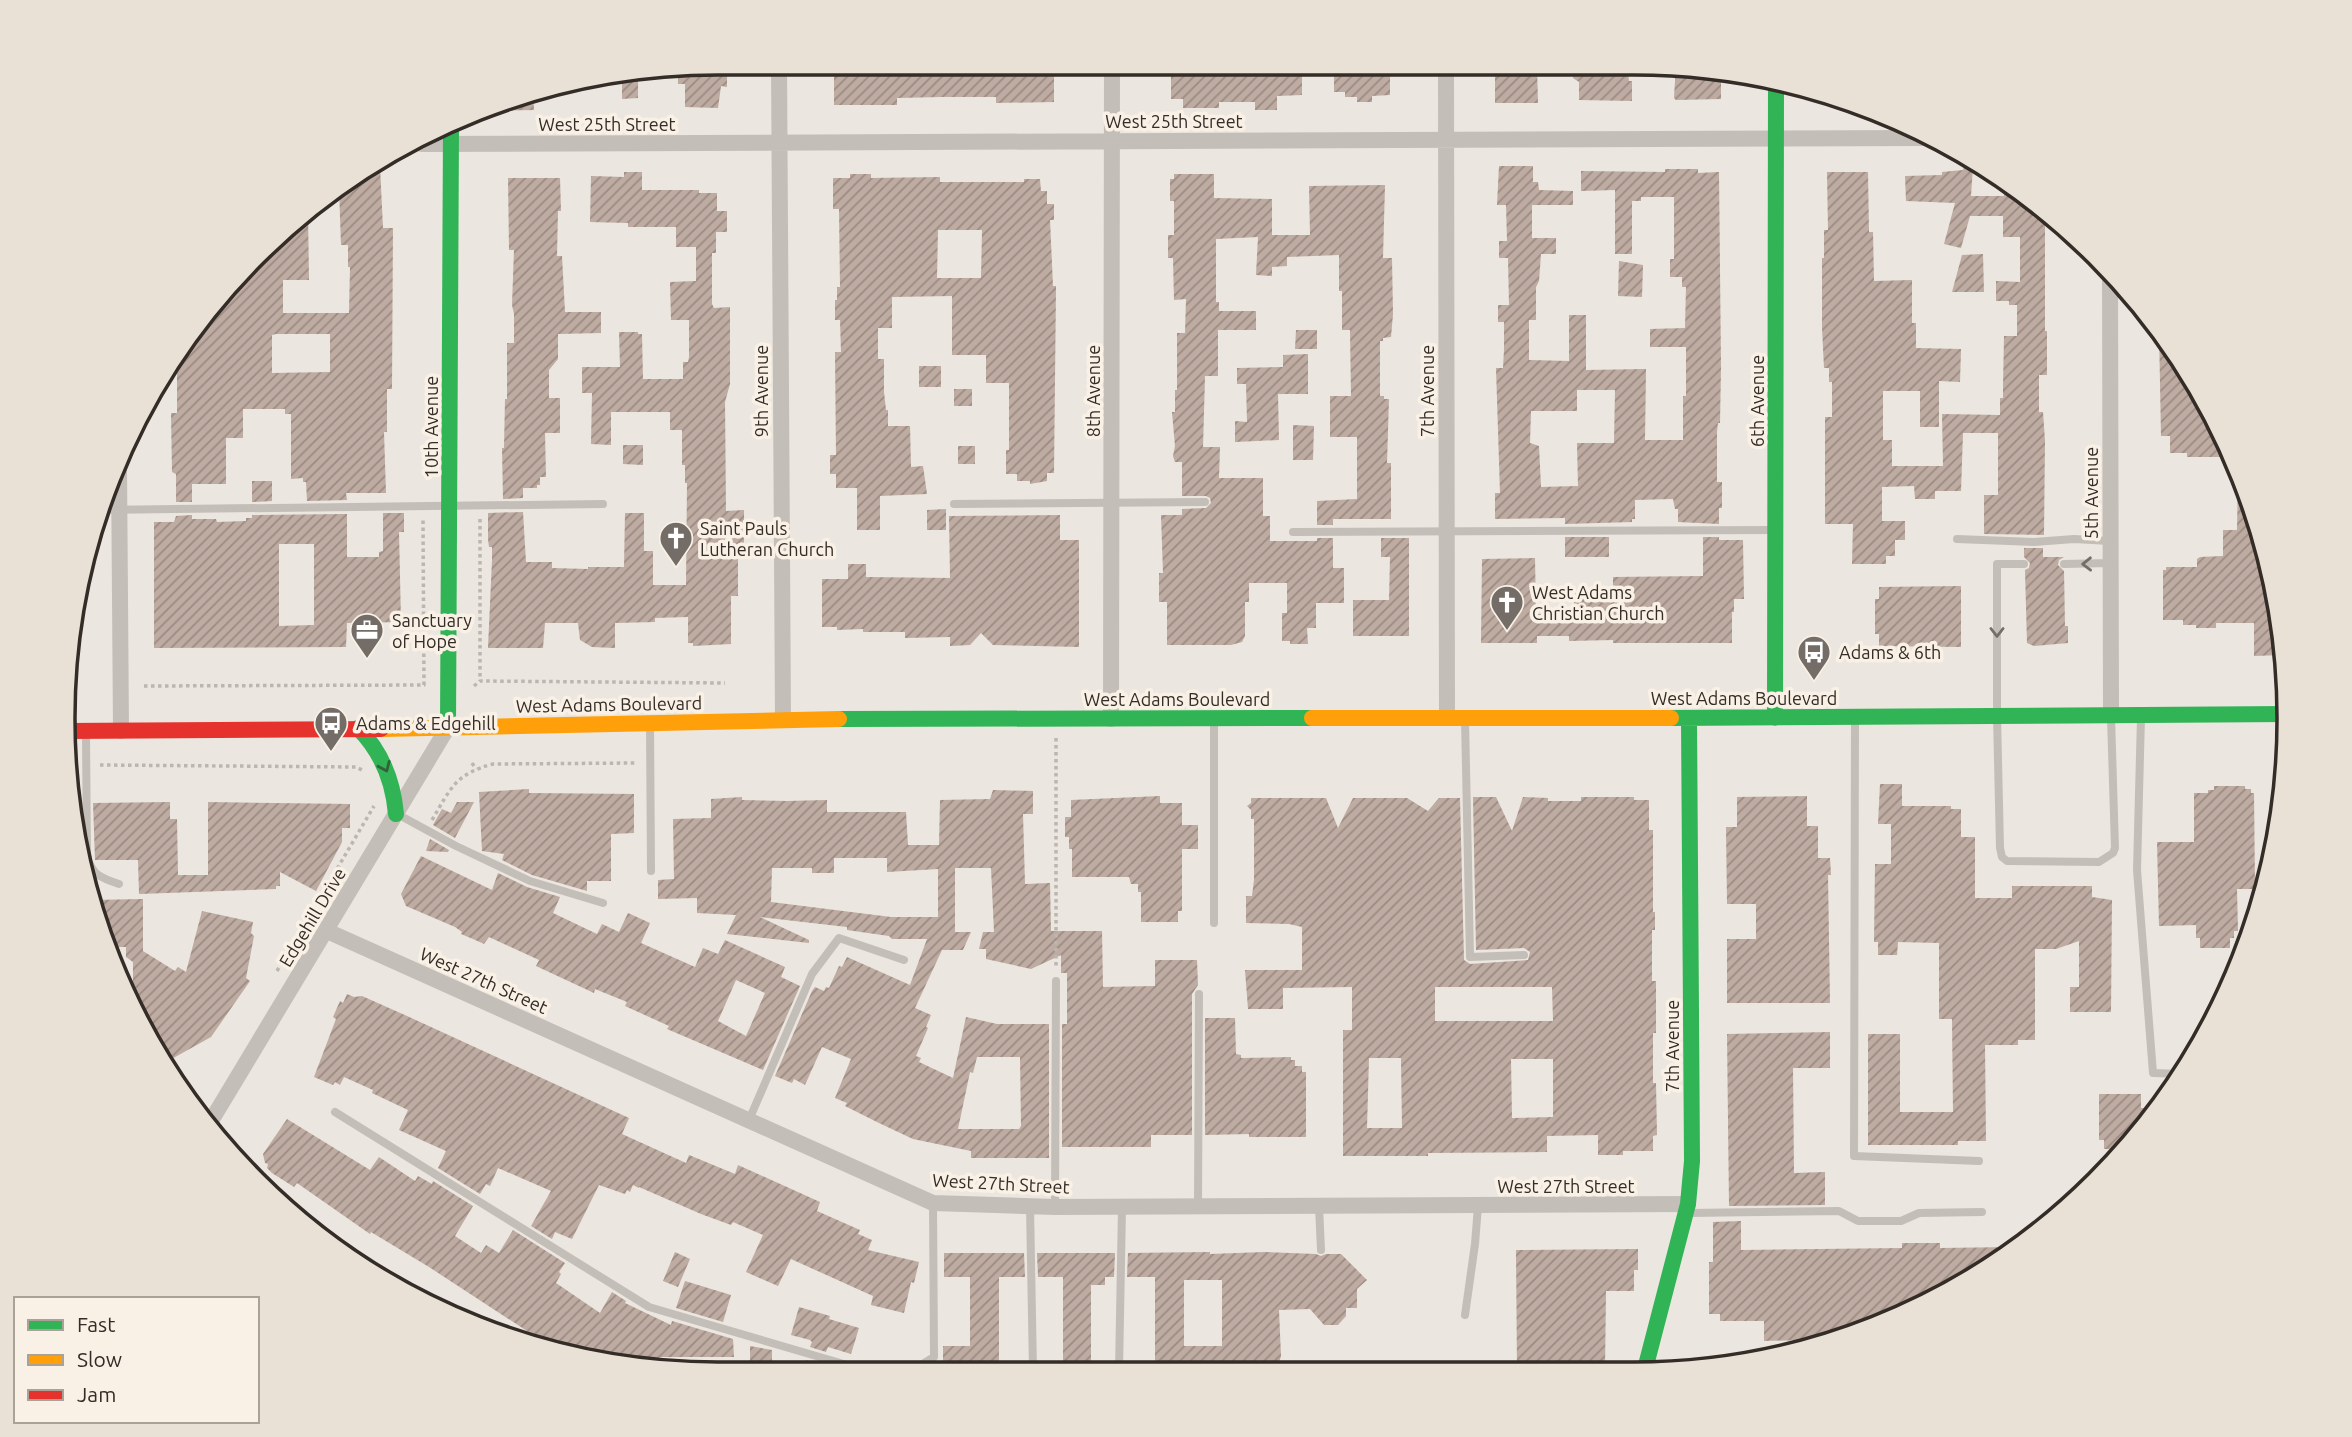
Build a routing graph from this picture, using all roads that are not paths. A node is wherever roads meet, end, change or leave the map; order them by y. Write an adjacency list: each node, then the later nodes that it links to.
1 (779, 75): 10 (street, 9th Avenue)
2 (1112, 75): 9 (street, 8th Avenue)
3 (1446, 75): 6 (street, 7th Avenue)
4 (1776, 92): 8 (main road, 6th Avenue)
5 (452, 136): 10 (street, West 25th Street); 17 (main road, 10th Avenue)
6 (1446, 138): 8 (street, West 25th Street); 9 (street, West 25th Street); 22 (street, 7th Avenue)
7 (1910, 138): 8 (street, West 25th Street)
8 (1777, 139): 20 (main road, 6th Avenue)
9 (1113, 141): 10 (street, West 25th Street); 13 (street, 8th Avenue)
10 (779, 143): 38 (street, 9th Avenue)
11 (2110, 287): 24 (street, 5th Avenue)
12 (119, 484): 19 (street)
13 (1112, 502): 14 (lane); 16 (lane); 39 (street, 8th Avenue)
14 (1205, 502)
15 (603, 504): 17 (lane)
16 (954, 504)
17 (449, 507): 19 (lane); 41 (main road, 10th Avenue)
18 (110, 510): 19 (lane)
19 (120, 510): 45 (street)
20 (1775, 530): 22 (lane); 37 (main road, 6th Avenue)
21 (1293, 532): 22 (lane)
22 (1447, 532): 32 (street, 7th Avenue)
23 (1957, 539): 24 (lane)
24 (2110, 541): 25 (street, 5th Avenue)
25 (2110, 563): 27 (lane, one-way to 27); 30 (street, 5th Avenue)
26 (2024, 564): 31 (lane, one-way to 31)
27 (2064, 564)
28 (2141, 714): 29 (main road, West Adams Boulevard); 30 (main road, West Adams Boulevard); 58 (lane)
29 (2277, 714)
30 (2111, 715): 31 (main road, West Adams Boulevard); 31 (lane)
31 (1997, 716): 34 (main road, West Adams Boulevard)
32 (1447, 717): 33 (main road, West Adams Boulevard); 35 (main road, West Adams Boulevard)
33 (1465, 717): 36 (main road, West Adams Boulevard); 54 (lane)
34 (1855, 717): 37 (main road, West Adams Boulevard); 62 (lane)
35 (1214, 718): 39 (main road, West Adams Boulevard); 52 (lane)
36 (1689, 718): 37 (main road, West Adams Boulevard); 70 (main road, 7th Avenue)
37 (1774, 718)
38 (783, 719): 39 (main road, West Adams Boulevard); 40 (main road, West Adams Boulevard)
39 (1111, 719)
40 (650, 722): 41 (main road, West Adams Boulevard); 48 (lane)
41 (448, 727): 42 (main road, West Adams Boulevard); 46 (street, Edgehill Drive)
42 (358, 728): 45 (main road, West Adams Boulevard); 46 (main road, one-way to 46)
43 (76, 731): 44 (main road, West Adams Boulevard)
44 (86, 731): 45 (main road, West Adams Boulevard); 47 (lane)
45 (121, 731)
46 (396, 814): 51 (lane); 53 (street, Edgehill Drive)
47 (87, 837)
48 (650, 871)
49 (94, 873): 50 (lane)
50 (119, 884)
51 (603, 903)
52 (1214, 923)
53 (327, 930): 60 (street, Edgehill Drive); 61 (street, West 27th Street)
54 (1524, 955)
55 (904, 960): 61 (lane)
56 (1056, 981): 68 (lane)
57 (1199, 994): 65 (lane)
58 (2170, 1074)
59 (335, 1112): 75 (lane)
60 (210, 1113)
61 (749, 1120): 63 (street, West 27th Street)
62 (1979, 1161)
63 (933, 1203): 64 (street, West 27th Street); 76 (lane)
64 (1030, 1206): 68 (street, West 27th Street); 77 (lane)
65 (1198, 1206): 66 (street, West 27th Street); 69 (street, West 27th Street)
66 (1319, 1206): 67 (street, West 27th Street); 72 (lane)
67 (1478, 1206): 70 (street, West 27th Street); 73 (lane)
68 (1055, 1207): 69 (street, West 27th Street)
69 (1122, 1207): 78 (lane)
70 (1687, 1209): 71 (lane); 74 (main road, 7th Avenue)
71 (1982, 1212)
72 (1321, 1250)
73 (1465, 1315)
74 (1647, 1361)
75 (837, 1362)
76 (926, 1362)
77 (1034, 1362)
78 (1119, 1362)

